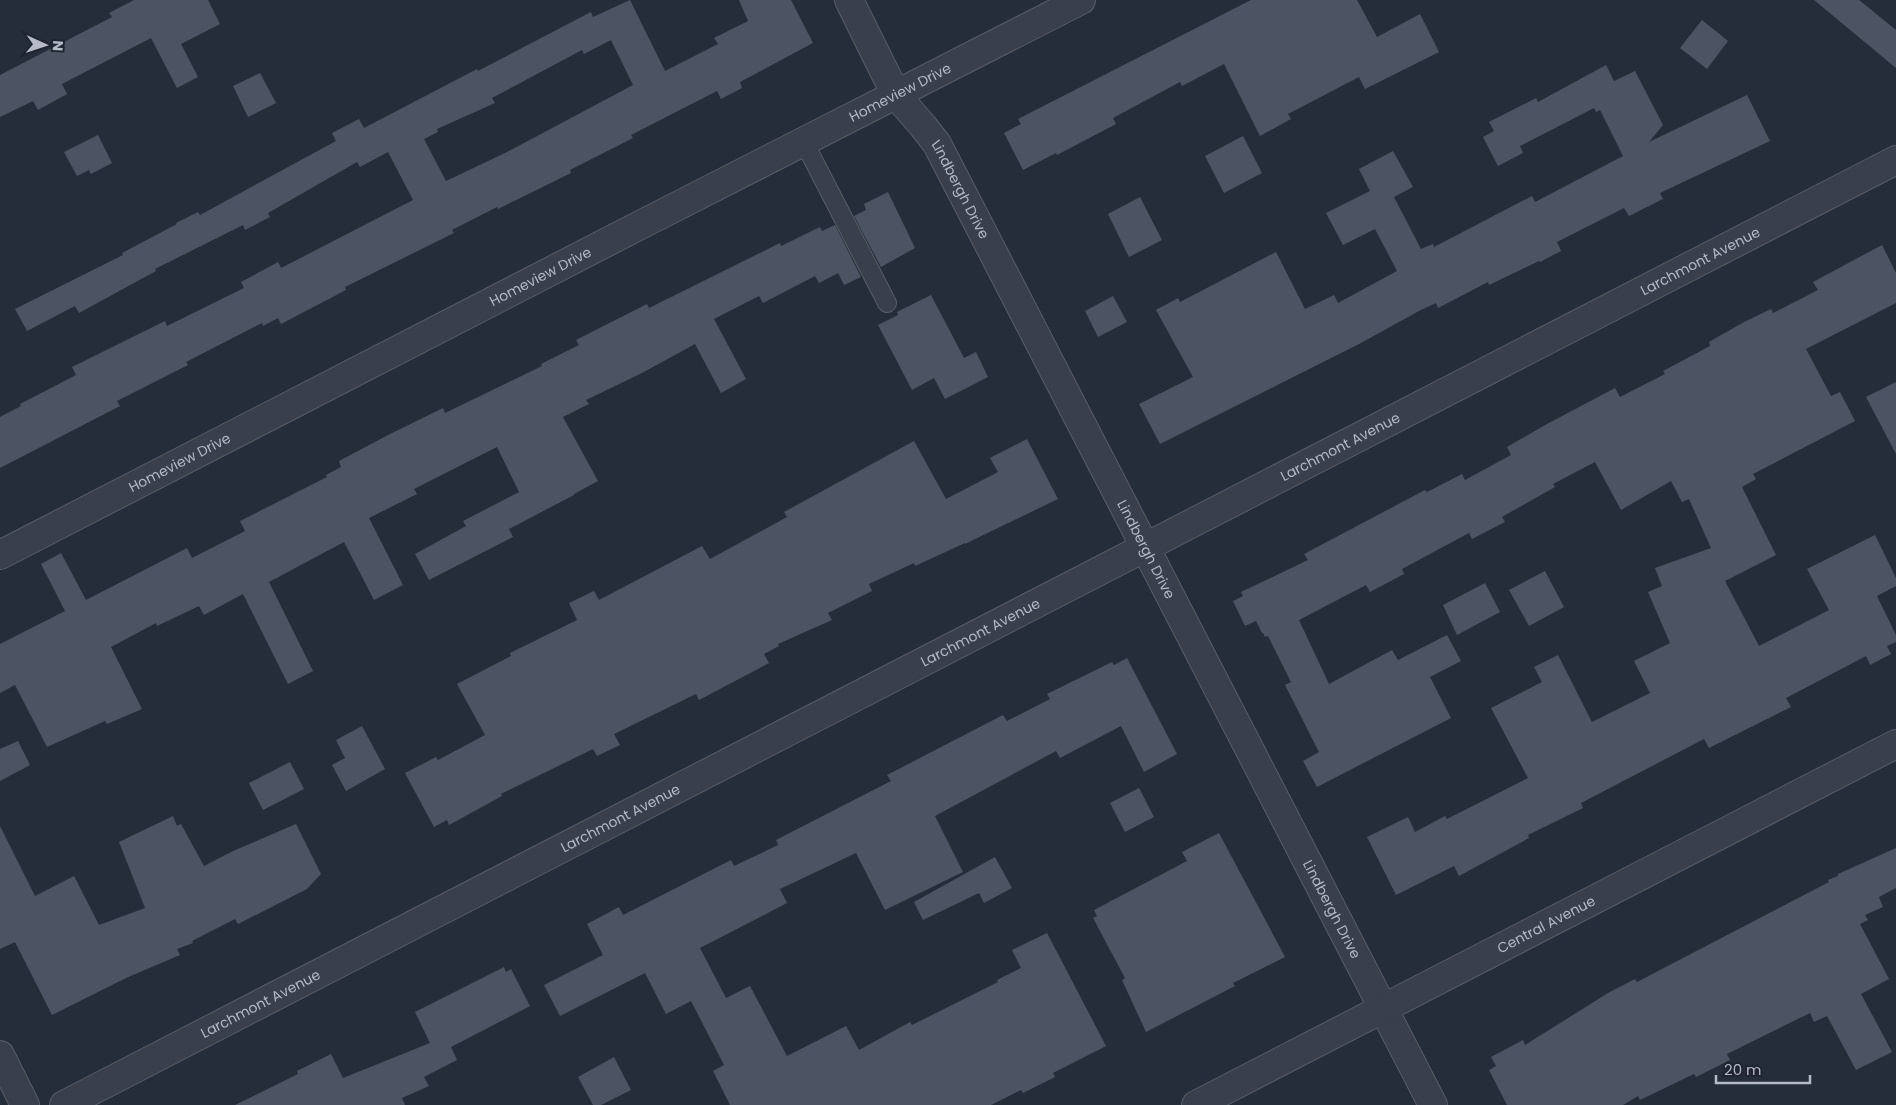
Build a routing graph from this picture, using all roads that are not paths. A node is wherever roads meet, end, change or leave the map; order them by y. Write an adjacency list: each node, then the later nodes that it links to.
1 (849, 0): 3 (street, Lindbergh Drive)
2 (1081, 0): 3 (street, Homeview Drive)
3 (896, 95): 4 (street, Homeview Drive); 7 (street, Lindbergh Drive)
4 (804, 142): 6 (lane); 8 (street, Homeview Drive)
5 (1896, 160): 7 (street, Larchmont Avenue)
6 (888, 303)
7 (1145, 548): 10 (street, Lindbergh Drive); 13 (street, Larchmont Avenue)
8 (0, 555)
9 (1896, 744): 10 (street, Central Avenue)
10 (1383, 1009): 14 (street, Central Avenue); 15 (street, Lindbergh Drive)
11 (0, 1056): 12 (street)
12 (25, 1105)
13 (64, 1105)
14 (1196, 1105)
15 (1433, 1105)

